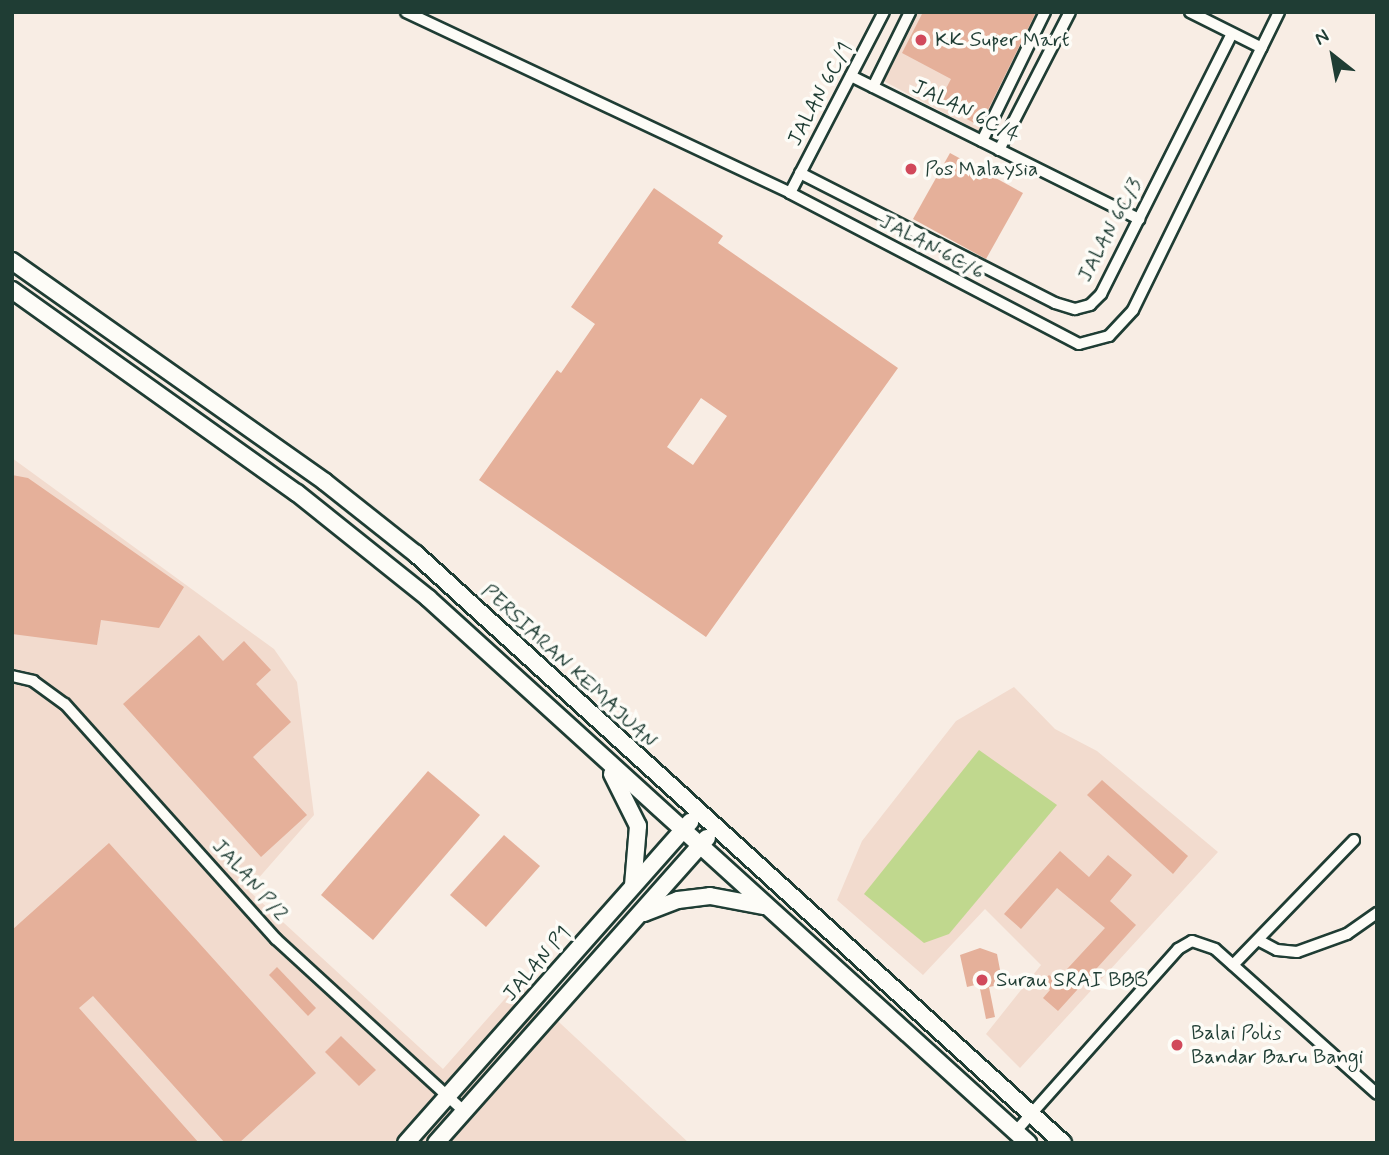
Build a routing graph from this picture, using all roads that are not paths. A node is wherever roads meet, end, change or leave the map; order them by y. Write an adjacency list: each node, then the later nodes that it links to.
1 (406, 12): 15 (street, JALAN 6C/6)
2 (884, 12): 10 (street, JALAN 6C/1)
3 (910, 12): 11 (street)
4 (1045, 12): 12 (street)
5 (1070, 12): 13 (street)
6 (1190, 12): 8 (street)
7 (1279, 12): 9 (street, JALAN 6C/6)
8 (1232, 34): 9 (street); 16 (street, JALAN 6C/3)
9 (1262, 48): 15 (street, JALAN 6C/6)
10 (851, 76): 11 (street, JALAN 6C/4); 14 (street, JALAN 6C/1)
11 (873, 87): 12 (street, JALAN 6C/4)
12 (982, 141): 13 (street, JALAN 6C/4)
13 (999, 149): 16 (street, JALAN 6C/4)
14 (800, 173): 15 (street, JALAN 6C/1); 16 (street, JALAN 6C/3)
15 (790, 193)
16 (1139, 219)
17 (12, 261): 21 (main road, PERSIARAN KEMAJUAN)
18 (12, 290): 20 (main road)
19 (12, 676): 33 (street, JALAN P/2)
20 (604, 760): 23 (main road); 26 (main road)
21 (699, 812): 22 (main road, PERSIARAN KEMAJUAN); 23 (main road, JALAN P1)
22 (716, 828): 25 (main road, JALAN P1); 35 (main road, PERSIARAN KEMAJUAN)
23 (683, 830): 25 (main road); 26 (main road, JALAN P1)
24 (1354, 840): 30 (street)
25 (700, 846): 27 (main road); 29 (main road, JALAN P1)
26 (633, 887): 33 (main road, JALAN P1)
27 (770, 908): 29 (main road); 36 (main road)
28 (1377, 913): 30 (street)
29 (638, 916): 34 (main road, JALAN P1)
30 (1258, 940): 31 (street)
31 (1233, 965): 32 (street); 35 (street)
32 (1377, 1094)
33 (448, 1096): 34 (street, JALAN P/2); 37 (main road, JALAN P1)
34 (464, 1111): 38 (main road, JALAN P1)
35 (1030, 1114): 36 (street); 39 (main road, PERSIARAN KEMAJUAN)
36 (1022, 1137)
37 (406, 1143)
38 (436, 1143)
39 (1063, 1143)

